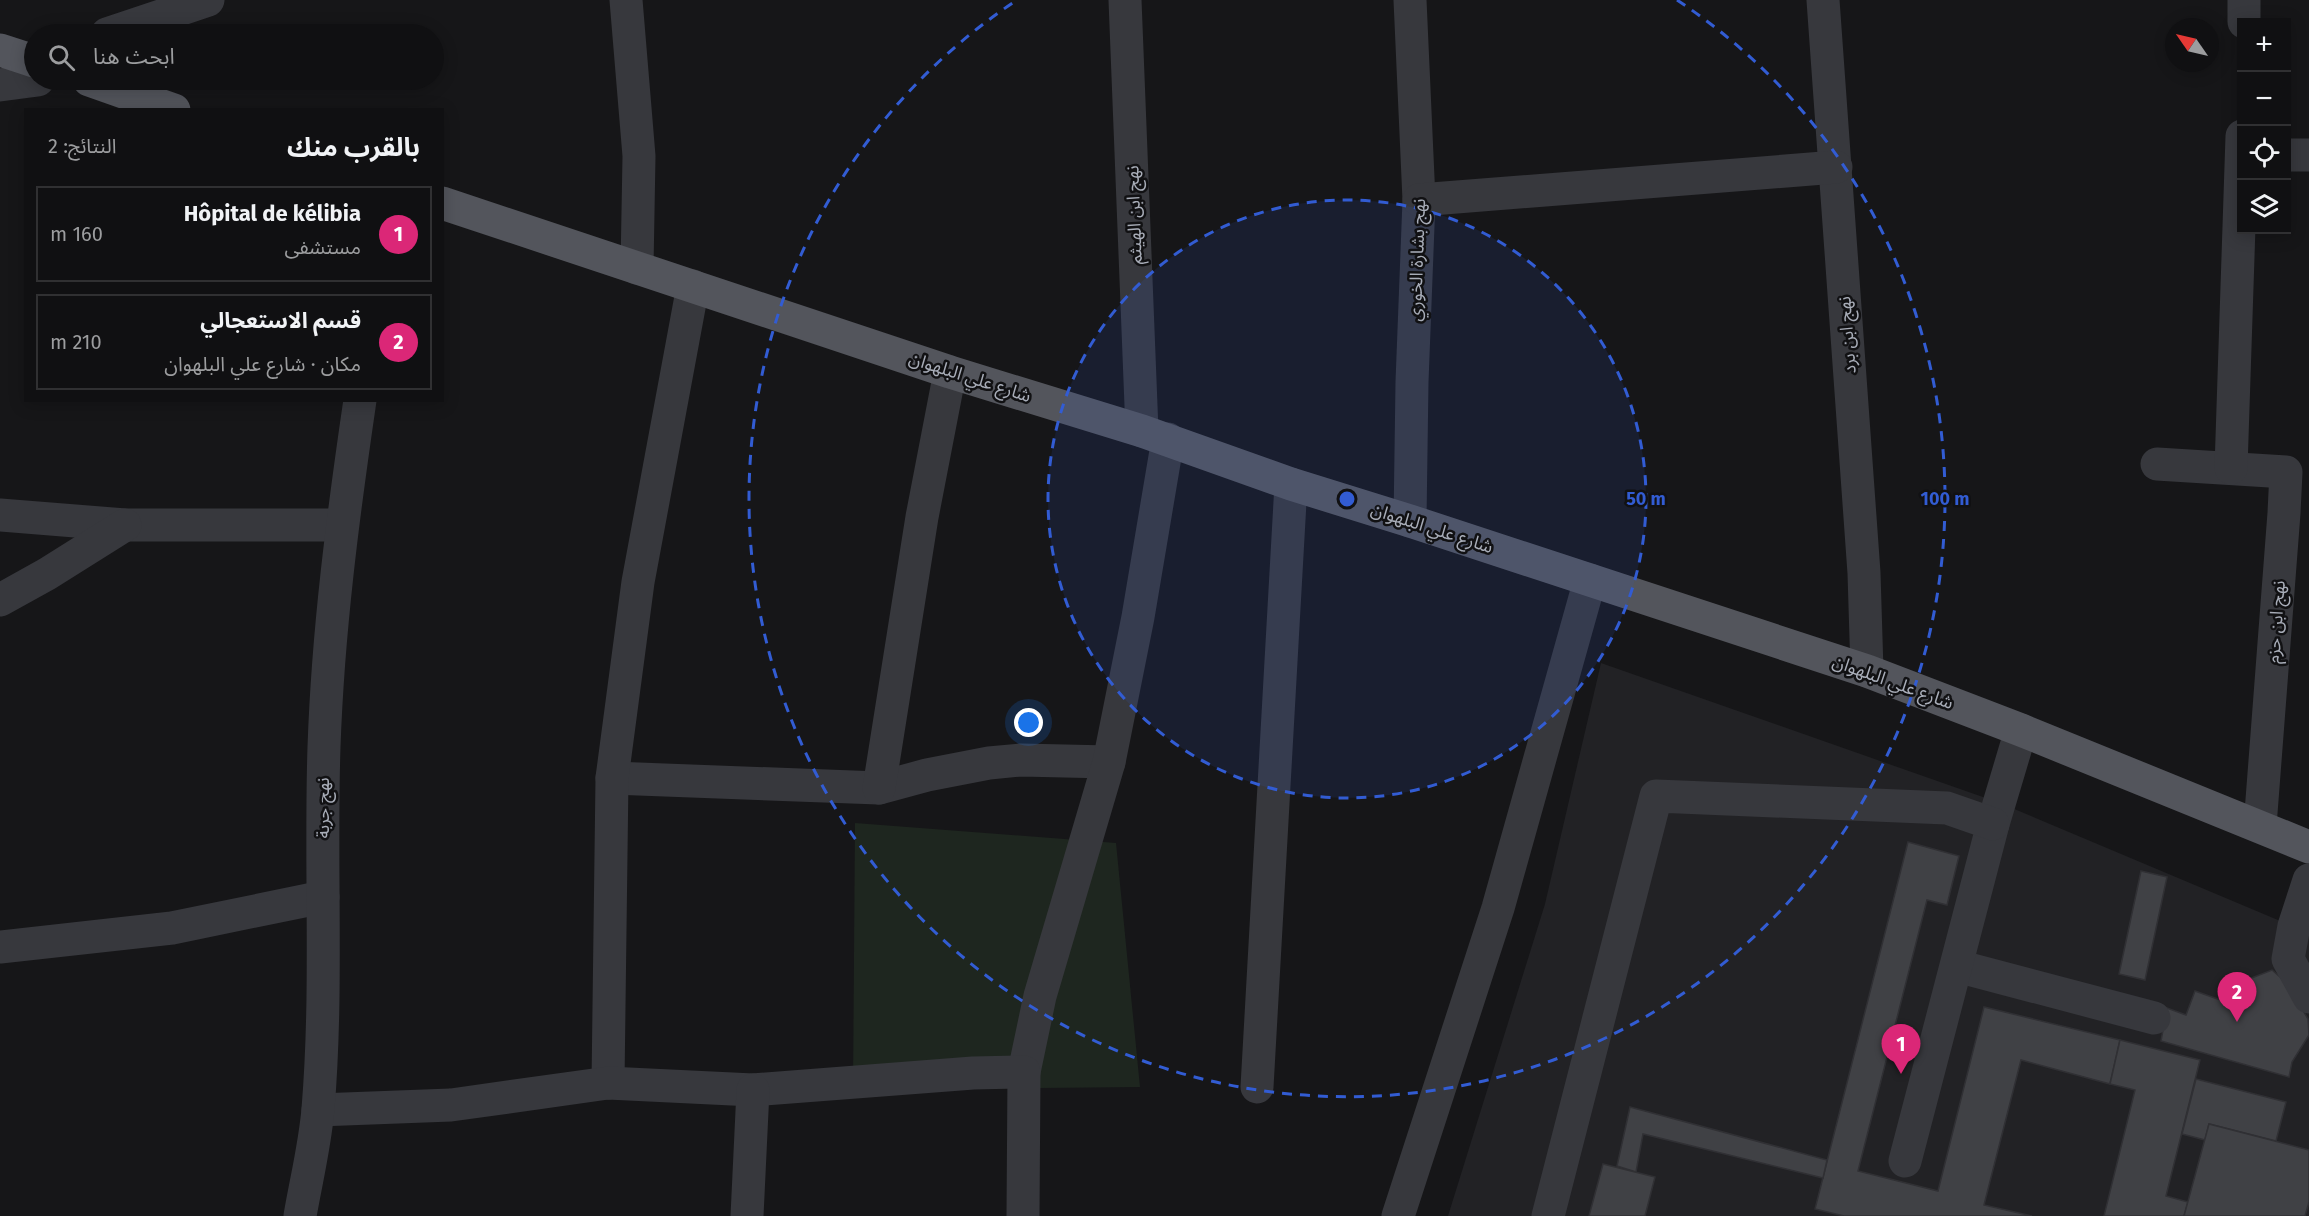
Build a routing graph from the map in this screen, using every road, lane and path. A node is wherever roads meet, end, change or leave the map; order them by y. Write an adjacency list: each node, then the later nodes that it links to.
1 (208, 0): 8 (street)
2 (626, 0): 21 (street)
3 (1125, 0): 25 (street, نهج ابن الهيثم)
4 (1410, 0): 19 (street, نهج بشارة الخوري)
5 (1823, 0): 17 (street, نهج ابن برد)
6 (2244, 0): 7 (street)
7 (2244, 18)
8 (137, 24)
9 (0, 50): 10 (main road)
10 (24, 60)
11 (24, 71): 12 (street)
12 (0, 85)
13 (117, 90): 14 (main road)
14 (168, 108)
15 (2291, 155): 16 (street)
16 (2309, 155)
17 (1836, 167): 19 (street); 36 (street, نهج ابن برد)
18 (2240, 180): 27 (street)
19 (1419, 200): 31 (street, نهج بشارة الخوري)
20 (444, 204): 21 (main road, شارع علي البلهوان)
21 (637, 268): 22 (main road, شارع علي البلهوان)
22 (693, 286): 23 (main road, شارع علي البلهوان); 39 (street)
23 (950, 372): 25 (main road, شارع علي البلهوان); 40 (street)
24 (360, 402): 33 (street, نهج جربة)
25 (1155, 435): 28 (main road, شارع علي البلهوان); 38 (street, نهج ابن الهيثم)
26 (2157, 464): 27 (street, نهج ابن حزم)
27 (2231, 468): 29 (street, نهج ابن حزم)
28 (1291, 484): 31 (main road, شارع علي البلهوان); 52 (street)
29 (2297, 512): 42 (street, نهج ابن حزم)
30 (0, 515): 32 (street)
31 (1410, 520): 34 (main road, شارع علي البلهوان)
32 (125, 525): 33 (street); 35 (street)
33 (342, 525): 45 (street, نهج جربة)
34 (1590, 580): 36 (main road, شارع علي البلهوان); 59 (street)
35 (0, 600)
36 (1867, 671): 37 (main road, شارع علي البلهوان)
37 (2021, 730): 41 (street); 42 (main road, شارع علي البلهوان)
38 (1109, 762): 40 (street); 50 (street, نهج ابن الهيثم)
39 (612, 778): 40 (street); 51 (street)
40 (879, 788)
41 (1993, 824): 47 (street); 60 (street)
42 (2260, 826): 43 (main road, شارع علي البلهوان)
43 (2309, 847)
44 (2309, 880): 48 (street)
45 (323, 897): 46 (street); 54 (street, نهج جربة)
46 (0, 947)
47 (1956, 966): 49 (street); 55 (street)
48 (2309, 997)
49 (2154, 1018)
50 (1023, 1072): 53 (street); 58 (street, نهج ابن الهيثم)
51 (608, 1083): 53 (street); 54 (street)
52 (1257, 1087)
53 (753, 1090): 57 (street)
54 (318, 1110): 56 (street, نهج جربة)
55 (1905, 1161)
56 (300, 1216)
57 (747, 1216)
58 (1023, 1216)
59 (1398, 1216)
60 (1548, 1216)

